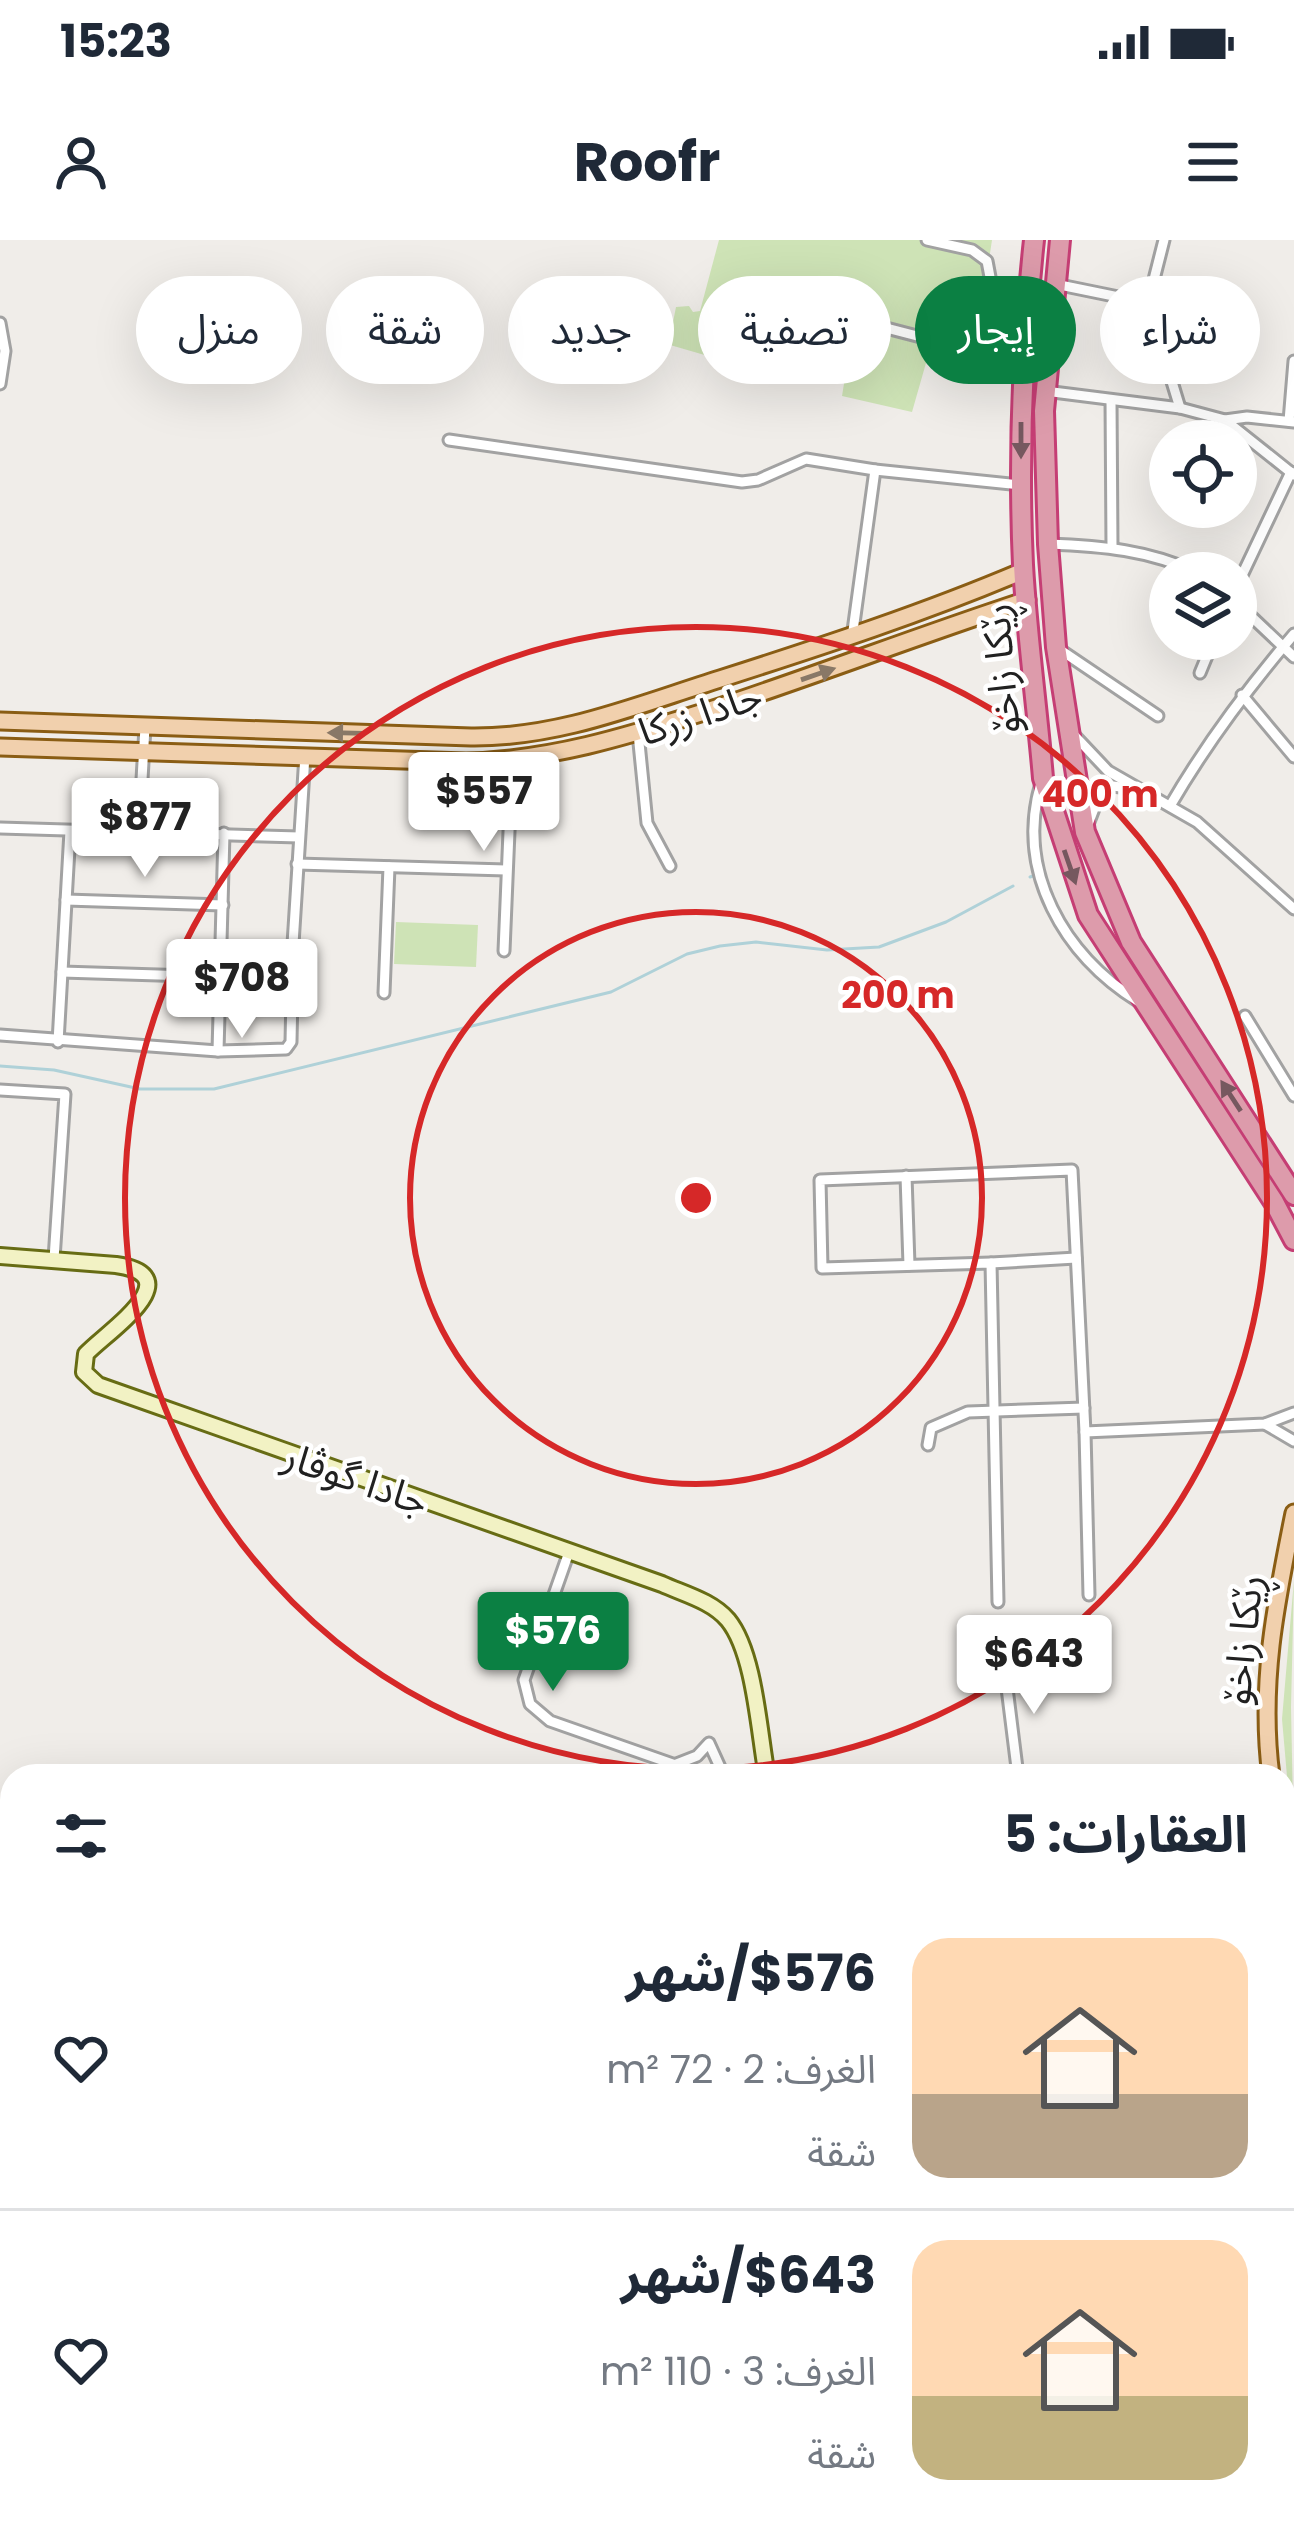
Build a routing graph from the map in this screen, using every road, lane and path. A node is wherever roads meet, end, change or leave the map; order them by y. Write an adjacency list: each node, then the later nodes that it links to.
1 (927, 240): 5 (street)
2 (1034, 240): 6 (highway, ڕێکا زاخۆ)
3 (1060, 240): 7 (highway, ڕێکا زاخۆ)
4 (1164, 240): 8 (street)
5 (990, 276)
6 (1030, 276)
7 (1056, 276)
8 (1155, 276)
9 (0, 323): 11 (street)
10 (1294, 361): 19 (street)
11 (0, 384)
12 (1021, 384): 24 (highway, ڕێکا زاخۆ, one-way to 24)
13 (1046, 384): 15 (highway, ڕێکا زاخۆ)
14 (1173, 384): 17 (street)
15 (1045, 391): 16 (street); 25 (highway, ڕێکا زاخۆ)
16 (1111, 400): 17 (street); 26 (street)
17 (1180, 408): 18 (street)
18 (1225, 420): 19 (street)
19 (1291, 422)
20 (448, 440): 22 (street)
21 (1257, 445): 23 (street)
22 (874, 470): 24 (street); 34 (street)
23 (1292, 473): 27 (street)
24 (1020, 485): 29 (highway, ڕێکا زاخۆ)
25 (1048, 544): 26 (street); 36 (highway, ڕێکا زاخۆ)
26 (1112, 547): 28 (street)
27 (1254, 552)
28 (1149, 555)
29 (1023, 571): 30 (main road, جادا زرکا); 31 (highway, ڕێکا زاخۆ)
30 (1002, 580): 31 (main road); 34 (main road, جادا زرکا)
31 (1017, 603): 45 (main road, جادا زرکا, one-way to 31); 51 (highway, ڕێکا زاخۆ)
32 (1257, 620): 35 (street)
33 (1294, 634): 35 (street)
34 (852, 638): 44 (main road, جادا زرکا, one-way to 44)
35 (1285, 645): 37 (street); 40 (street)
36 (1056, 647): 41 (street); 43 (highway, ڕێکا زاخۆ)
37 (1294, 657)
38 (1205, 660): 39 (street)
39 (1200, 673)
40 (1242, 695): 49 (street); 53 (street)
41 (1159, 716)
42 (0, 721): 44 (main road, جادا زرکا)
43 (1066, 725): 52 (street); 57 (highway, ڕێکا زاخۆ)
44 (145, 727): 47 (street)
45 (638, 733): 50 (main road, جادا زرکا); 61 (street)
46 (0, 746): 47 (main road, جادا زرکا)
47 (143, 750): 48 (main road, جادا زرکا); 56 (street)
48 (305, 755): 50 (main road, جادا زرکا); 59 (street)
49 (1294, 757)
50 (512, 760): 63 (street)
51 (1043, 778): 69 (highway, ڕێکا زاخۆ, one-way to 69); 73 (street)
52 (1138, 790): 53 (street); 57 (street)
53 (1170, 806): 66 (street)
54 (0, 827): 55 (street)
55 (70, 831): 56 (street); 64 (street)
56 (139, 832): 58 (street)
57 (1085, 832): 67 (highway, ڕێکا زاخۆ)
58 (224, 833): 59 (street); 65 (street)
59 (298, 837): 60 (street)
60 (297, 864): 62 (street); 77 (street)
61 (670, 866)
62 (389, 867): 63 (street); 72 (street)
63 (506, 870): 68 (street)
64 (66, 899): 65 (street); 70 (street)
65 (223, 905): 71 (street)
66 (1294, 910)
67 (1131, 942): 69 (highway); 81 (highway, ڕێکا زاخۆ, one-way to 67)
68 (504, 951)
69 (1111, 953): 73 (highway, ڕێکا زاخۆ)
70 (62, 972): 71 (street); 76 (street)
71 (222, 977): 77 (street)
72 (384, 993)
73 (1147, 1006): 82 (highway, ڕێکا زاخۆ)
74 (1245, 1016): 79 (street)
75 (0, 1035): 76 (street)
76 (58, 1042): 77 (street)
77 (218, 1051)
78 (0, 1090): 84 (street)
79 (1294, 1096)
80 (906, 1177): 85 (street); 87 (street); 87 (street)
81 (1294, 1195)
82 (1294, 1240)
83 (0, 1256): 84 (street, جادا گوڤار)
84 (54, 1258): 96 (street, جادا گوڤار)
85 (1076, 1258): 86 (street); 88 (street)
86 (991, 1263): 87 (street); 89 (street)
87 (909, 1265)
88 (1084, 1408): 89 (street); 92 (street)
89 (994, 1410): 94 (street); 98 (street)
90 (1294, 1413): 91 (street)
91 (1265, 1424): 92 (street); 93 (street)
92 (1085, 1432): 97 (street)
93 (1294, 1441)
94 (928, 1445)
95 (1294, 1513): 105 (main road, ڕێکا زاخۆ)
96 (568, 1551): 100 (street); 103 (street, جادا گوڤار)
97 (1089, 1595)
98 (998, 1602)
99 (1004, 1664): 104 (street)
100 (670, 1764)
101 (676, 1764): 102 (street)
102 (719, 1764)
103 (765, 1764)
104 (1016, 1764)
105 (1270, 1764)

